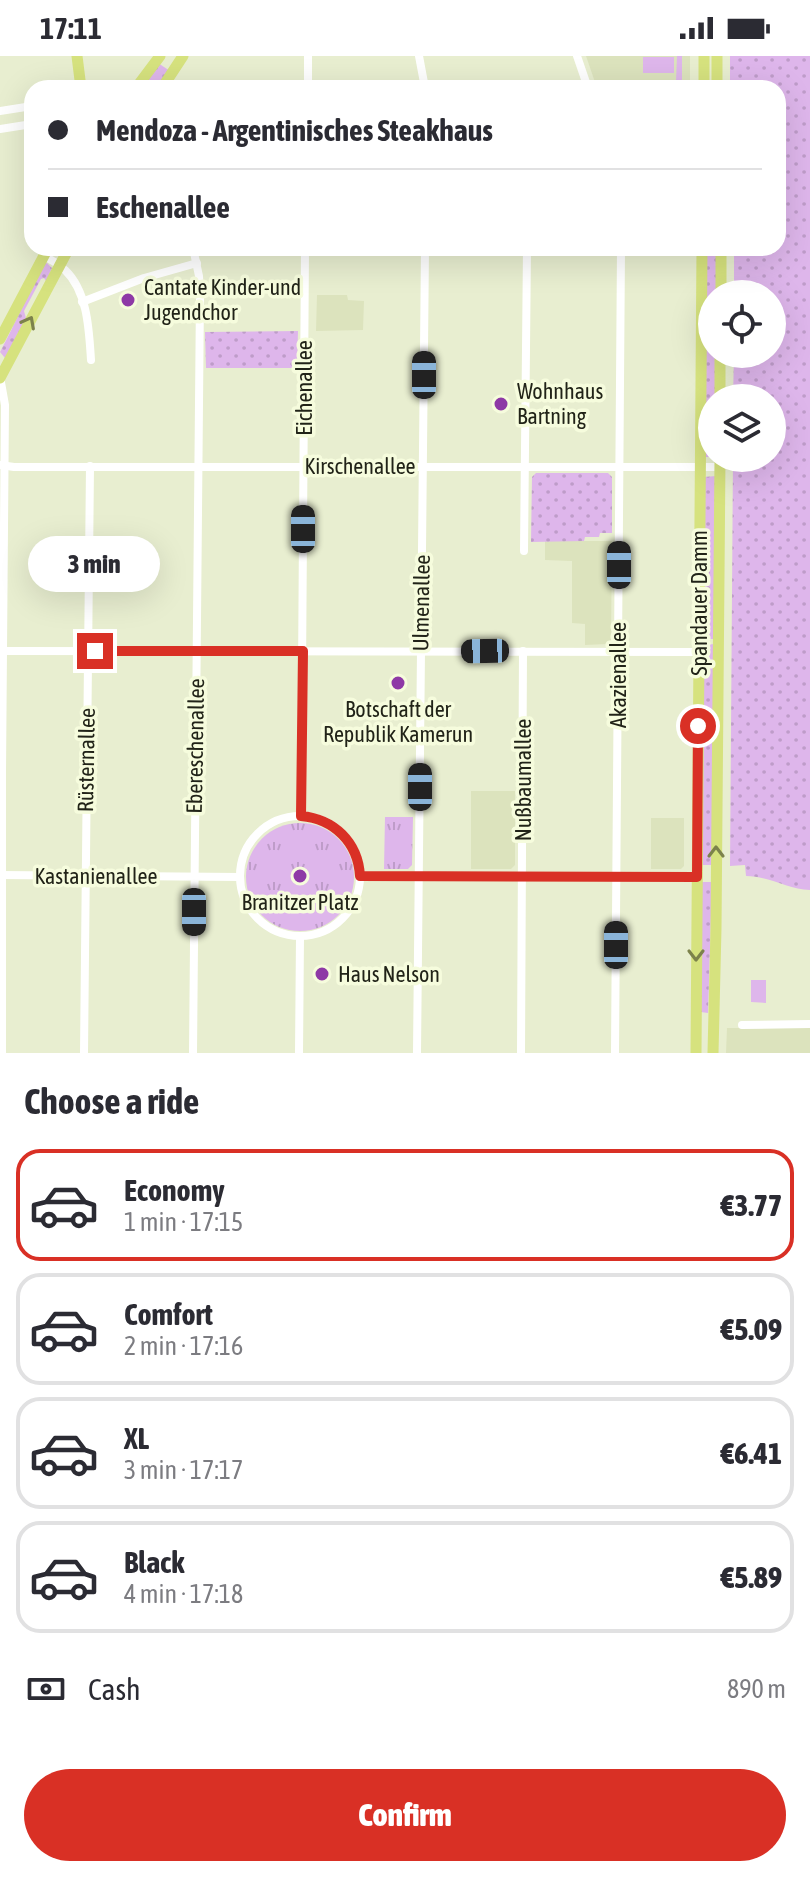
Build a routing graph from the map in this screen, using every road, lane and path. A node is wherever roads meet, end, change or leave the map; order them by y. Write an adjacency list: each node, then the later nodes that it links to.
1 (77, 56): 9 (main road)
2 (160, 56): 10 (main road)
3 (183, 56): 11 (main road)
4 (308, 56): 12 (street)
5 (419, 56): 13 (street)
6 (577, 56): 14 (street)
7 (704, 56): 15 (main road)
8 (717, 56): 16 (main road)
9 (80, 80)
10 (142, 80)
11 (167, 80)
12 (308, 80)
13 (424, 80)
14 (585, 80)
15 (704, 80)
16 (717, 80)
17 (24, 107): 18 (street)
18 (0, 111)
19 (24, 125): 20 (street)
20 (0, 129)
21 (44, 256): 35 (main road)
22 (50, 256): 32 (street)
23 (64, 256): 32 (main road)
24 (195, 256): 31 (street, Ebereschenallee)
25 (305, 256): 41 (street, Eichenallee)
26 (425, 256): 42 (street, Ulmenallee)
27 (527, 256): 43 (street)
28 (621, 256): 45 (street, Akazienallee)
29 (702, 256): 38 (main road, Spandauer Damm)
30 (721, 256): 33 (main road)
31 (197, 263): 34 (street); 44 (street, Ebereschenallee)
32 (59, 265): 34 (street); 37 (main road, one-way to 32)
33 (721, 280)
34 (82, 302): 36 (street)
35 (0, 339)
36 (91, 360)
37 (0, 378): 39 (street)
38 (701, 384)
39 (2, 466): 40 (street, Kirschenallee); 50 (street)
40 (90, 466): 44 (street, Kirschenallee); 51 (street, Rüsternallee)
41 (304, 466): 42 (street, Kirschenallee); 44 (street, Kirschenallee); 52 (street, Eichenallee)
42 (423, 466): 43 (street, Kirschenallee); 56 (street, Ulmenallee)
43 (525, 466): 45 (street, Kirschenallee); 49 (street)
44 (198, 467): 55 (street, Ebereschenallee)
45 (620, 467): 46 (street, Kirschenallee); 54 (street, Akazienallee)
46 (698, 467)
47 (700, 472): 57 (main road, Spandauer Damm)
48 (720, 472): 80 (main road, Spandauer Damm, one-way to 48)
49 (524, 551)
50 (1, 651): 51 (street); 58 (street)
51 (87, 651): 55 (street); 61 (street, Rüsternallee)
52 (303, 651): 55 (street); 56 (street); 59 (street, Eichenallee)
53 (523, 651): 54 (street); 56 (street); 66 (street, Nußbaumallee)
54 (619, 651): 57 (street); 67 (street, Akazienallee)
55 (197, 652): 64 (street, Ebereschenallee)
56 (421, 652): 63 (street, Ulmenallee)
57 (699, 652): 68 (main road, Spandauer Damm)
58 (1, 765): 60 (street)
59 (301, 816): 62 (street); 65 (street)
60 (1, 875): 61 (street, Kastanienallee); 72 (street)
61 (84, 876): 64 (street, Kastanienallee); 73 (street, Rüsternallee)
62 (360, 876): 63 (street); 69 (street)
63 (419, 876): 66 (street); 76 (street, Ulmenallee)
64 (194, 877): 65 (street, Kastanienallee); 74 (street, Ebereschenallee)
65 (240, 877): 69 (street)
66 (522, 877): 67 (street); 77 (street, Nußbaumallee)
67 (617, 877): 68 (street); 78 (street, Akazienallee)
68 (697, 877): 79 (main road, Spandauer Damm, one-way to 79)
69 (300, 937): 75 (street)
70 (810, 1024): 71 (street)
71 (742, 1025)
72 (2, 1053)
73 (84, 1053)
74 (193, 1053)
75 (299, 1053)
76 (417, 1053)
77 (521, 1053)
78 (615, 1053)
79 (696, 1053)
80 (713, 1053)

